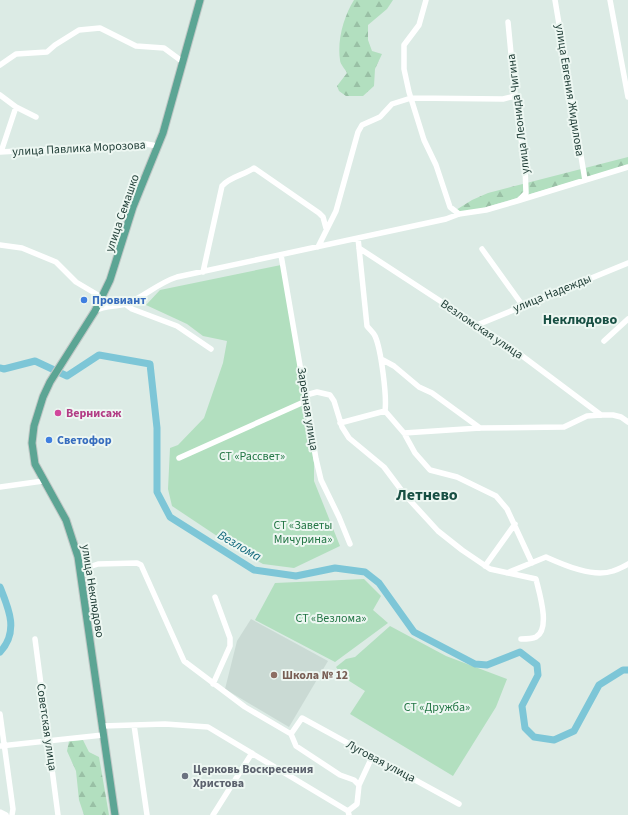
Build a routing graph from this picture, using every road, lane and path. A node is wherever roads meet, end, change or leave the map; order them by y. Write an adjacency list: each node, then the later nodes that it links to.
1 (200, 0): 6 (main road, улица Семашко)
2 (426, 0): 11 (street)
3 (555, 0): 17 (street, улица Евгения Жидилова)
4 (610, 0): 10 (street)
5 (508, 22): 9 (street, улица Леонида Чигина)
6 (184, 62): 7 (street); 14 (main road, улица Семашко)
7 (0, 65)
8 (0, 95): 12 (street)
9 (515, 96): 11 (street); 18 (street, улица Леонида Чигина)
10 (628, 97)
11 (410, 98): 19 (street); 20 (street)
12 (16, 107): 13 (street); 15 (street)
13 (36, 117)
14 (158, 146): 15 (street, улица Павлика Морозова); 29 (main road, улица Семашко)
15 (1, 152)
16 (628, 167): 17 (street)
17 (585, 180): 18 (street)
18 (517, 201): 19 (street)
19 (459, 214): 21 (street)
20 (326, 228): 23 (street); 28 (street)
21 (358, 238): 23 (street); 24 (street)
22 (0, 245): 29 (street)
23 (318, 247): 26 (street)
24 (359, 248): 35 (street, Везломская улица); 38 (street)
25 (482, 249): 32 (street)
26 (281, 255): 28 (street); 40 (street, Заречная улица)
27 (628, 263): 32 (street, улица Надежды)
28 (203, 272): 30 (street)
29 (103, 298): 31 (street); 33 (main road, улица Семашко)
30 (125, 304): 31 (street); 37 (street)
31 (108, 306): 33 (street)
32 (523, 306): 35 (street, улица Надежды)
33 (95, 311): 39 (main road, улица Семашко)
34 (628, 318): 36 (street)
35 (477, 324): 42 (street, Везломская улица)
36 (604, 341)
37 (211, 348)
38 (381, 359): 41 (street); 45 (street)
39 (50, 382): 48 (main road, улица Неклюдово)
40 (306, 398): 44 (street); 47 (street); 51 (street, Заречная улица)
41 (385, 411): 44 (street); 46 (street)
42 (601, 414): 43 (street); 45 (street)
43 (628, 422)
44 (340, 423): 54 (street)
45 (480, 428): 46 (street)
46 (404, 433): 50 (street)
47 (179, 458)
48 (44, 481): 49 (street); 55 (main road, улица Неклюдово)
49 (0, 487)
50 (515, 524): 52 (street); 54 (street)
51 (350, 544)
52 (529, 564): 53 (street); 56 (street); 57 (street)
53 (628, 564)
54 (485, 566): 56 (street)
55 (80, 570): 61 (street); 64 (main road, улица Неклюдово)
56 (507, 573): 57 (street)
57 (525, 576): 60 (street)
58 (215, 597): 61 (street)
59 (35, 639): 67 (street, Советская улица)
60 (520, 640)
61 (214, 684): 65 (street)
62 (0, 714): 68 (street)
63 (134, 725): 64 (street); 69 (street); 79 (street)
64 (102, 726): 66 (main road, улица Неклюдово)
65 (291, 734): 70 (street, Луговая улица); 71 (street)
66 (103, 735): 67 (street); 78 (main road, улица Неклюдово)
67 (50, 740): 68 (street); 77 (street, Советская улица)
68 (2, 746): 76 (street)
69 (252, 753): 74 (street); 80 (street)
70 (372, 757): 71 (street); 72 (street, Луговая улица)
71 (359, 785): 74 (street)
72 (459, 804)
73 (0, 812): 75 (street)
74 (349, 813)
75 (6, 815)
76 (12, 815)
77 (58, 815)
78 (114, 815)
79 (147, 815)
80 (213, 815)

